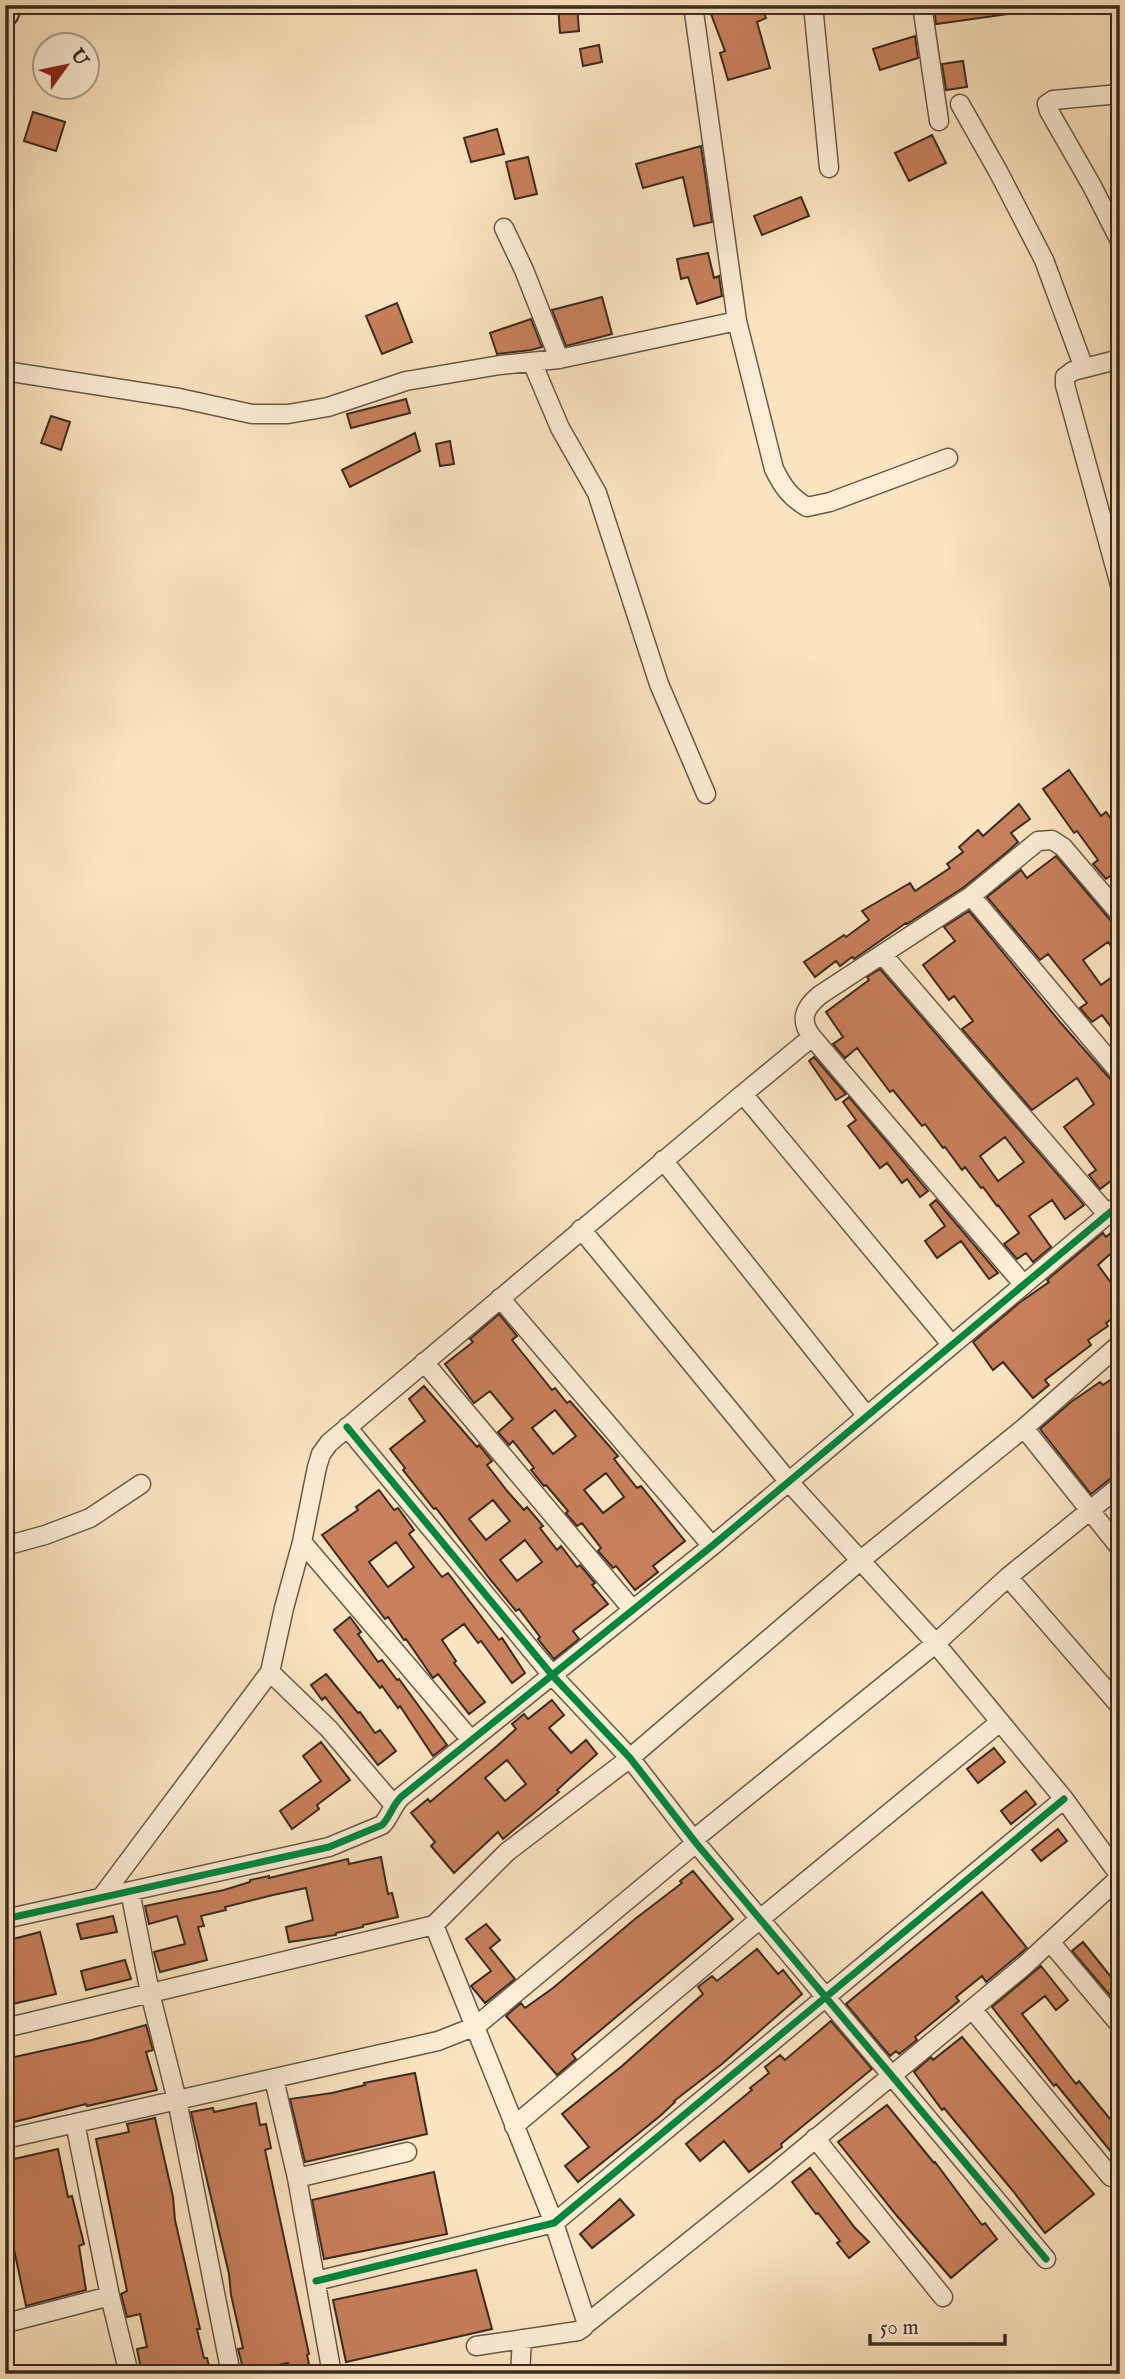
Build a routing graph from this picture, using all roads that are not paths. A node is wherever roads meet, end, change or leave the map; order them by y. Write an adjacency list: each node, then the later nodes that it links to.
1 (8, 5): 5 (street)
2 (693, 5): 12 (street)
3 (813, 5): 9 (street)
4 (922, 5): 8 (street)
5 (5, 11)
6 (1120, 94): 11 (street)
7 (960, 104): 16 (street)
8 (939, 121)
9 (828, 168)
10 (505, 228): 13 (street)
11 (1120, 241)
12 (737, 321): 13 (street); 18 (street)
13 (559, 359): 15 (street)
14 (1120, 359): 16 (street)
15 (532, 362): 17 (street); 20 (street)
16 (1084, 368): 19 (street)
17 (5, 371)
18 (948, 458)
19 (1120, 585)
20 (706, 794)
21 (971, 896): 22 (street); 23 (street); 25 (street)
22 (1120, 914)
23 (883, 955): 24 (street); 28 (street)
24 (812, 1037): 26 (street); 30 (street)
25 (1120, 1073)
26 (743, 1094): 27 (street); 32 (street)
27 (663, 1160): 29 (street); 35 (street)
28 (1113, 1209): 30 (street)
29 (581, 1229): 31 (street); 38 (street)
30 (1024, 1285): 32 (street)
31 (500, 1298): 34 (street); 44 (street)
32 (951, 1344): 35 (street)
33 (1120, 1344): 37 (street)
34 (425, 1362): 36 (street); 48 (street)
35 (866, 1415): 38 (street)
36 (347, 1427): 42 (street); 51 (street)
37 (1024, 1428): 41 (street); 46 (street)
38 (789, 1482): 44 (street); 46 (street)
39 (141, 1484): 43 (street)
40 (1120, 1486): 41 (street)
41 (1090, 1511): 45 (street); 47 (street)
42 (302, 1542): 50 (street); 54 (street)
43 (5, 1546)
44 (712, 1546): 48 (street)
45 (1120, 1548)
46 (861, 1560): 49 (street); 55 (street)
47 (1007, 1577): 49 (street); 52 (street)
48 (632, 1609): 51 (street)
49 (935, 1644): 53 (street); 58 (street)
50 (270, 1672): 57 (street); 61 (street)
51 (552, 1675): 54 (street); 55 (street)
52 (1120, 1706)
53 (1000, 1722): 56 (street); 63 (street)
54 (471, 1740): 57 (street)
55 (630, 1758): 58 (street); 64 (street)
56 (1064, 1799): 59 (street); 67 (street)
57 (393, 1804): 60 (street)
58 (695, 1842): 63 (street); 70 (street)
59 (1120, 1877): 65 (street)
60 (130, 1891): 61 (street); 66 (street)
61 (103, 1895): 62 (street)
62 (5, 1919)
63 (760, 1919): 67 (street); 76 (street)
64 (434, 1925): 66 (street); 70 (street)
65 (1051, 1943): 68 (street); 69 (street)
66 (150, 1993): 71 (street); 74 (street)
67 (826, 1999): 72 (street); 82 (street)
68 (972, 2008): 72 (street); 80 (street)
69 (1120, 2025)
70 (476, 2026): 73 (street); 76 (street)
71 (5, 2028)
72 (890, 2075): 77 (street); 83 (street)
73 (274, 2079): 74 (street); 81 (street)
74 (177, 2100): 75 (street); 92 (street)
75 (75, 2123): 78 (street); 85 (street)
76 (514, 2126): 82 (street)
77 (815, 2138): 86 (street); 88 (street)
78 (5, 2139)
79 (407, 2152): 81 (street)
80 (1111, 2177)
81 (297, 2178): 84 (street)
82 (554, 2223): 84 (street); 88 (street)
83 (1046, 2259)
84 (316, 2281): 93 (street)
85 (110, 2296): 87 (street); 91 (street)
86 (943, 2297)
87 (5, 2315)
88 (585, 2325): 89 (street)
89 (522, 2339): 90 (street); 94 (street)
90 (476, 2346)
91 (129, 2374)
92 (231, 2374)
93 (332, 2374)
94 (520, 2374)

